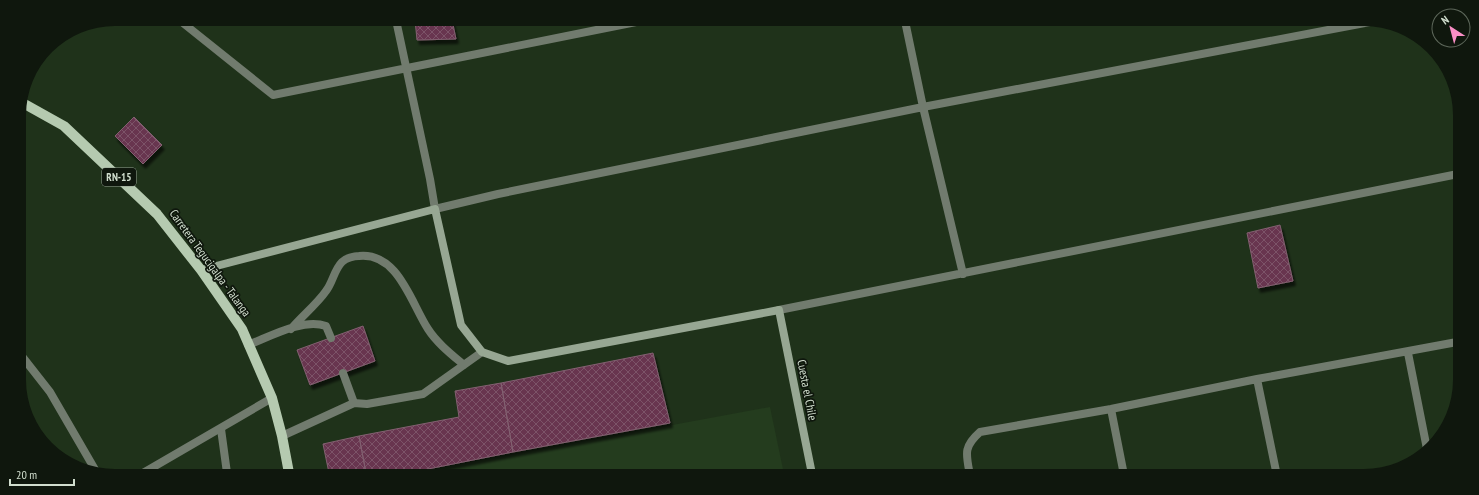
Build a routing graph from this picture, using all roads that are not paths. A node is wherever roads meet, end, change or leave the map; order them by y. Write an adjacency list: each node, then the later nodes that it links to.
1 (187, 26): 6 (street)
2 (397, 26): 6 (street)
3 (617, 26): 6 (street)
4 (906, 26): 8 (street)
5 (1349, 26): 8 (street)
6 (406, 69): 10 (street)
7 (27, 105): 11 (main road, Carretera Tegucigalpa - Talanga / RN-15)
8 (923, 107): 10 (street); 12 (street)
9 (1453, 175): 12 (street)
10 (435, 209): 11 (main road); 18 (main road)
11 (201, 270): 17 (main road, Carretera Tegucigalpa - Talanga / RN-15)
12 (963, 274): 13 (street)
13 (779, 310): 18 (main road); 34 (main road, Cuesta el Chile)
14 (291, 329): 15 (street); 17 (street); 21 (street)
15 (331, 338)
16 (1453, 343): 19 (street)
17 (248, 345): 24 (main road, Carretera Tegucigalpa - Talanga / RN-15)
18 (482, 352): 21 (street)
19 (1408, 353): 23 (street); 29 (street)
20 (26, 361): 30 (street)
21 (464, 364): 25 (street)
22 (343, 373): 25 (street)
23 (1257, 379): 26 (street); 37 (street)
24 (272, 398): 27 (street); 28 (main road, Carretera Tegucigalpa - Talanga / RN-15)
25 (354, 404): 28 (street)
26 (1111, 409): 35 (street); 36 (street)
27 (221, 429): 31 (street); 32 (street)
28 (282, 436): 33 (main road, Carretera Tegucigalpa - Talanga / RN-15)
29 (1427, 443)
30 (93, 466)
31 (150, 469)
32 (227, 469)
33 (288, 469)
34 (811, 469)
35 (969, 469)
36 (1123, 469)
37 (1276, 469)

